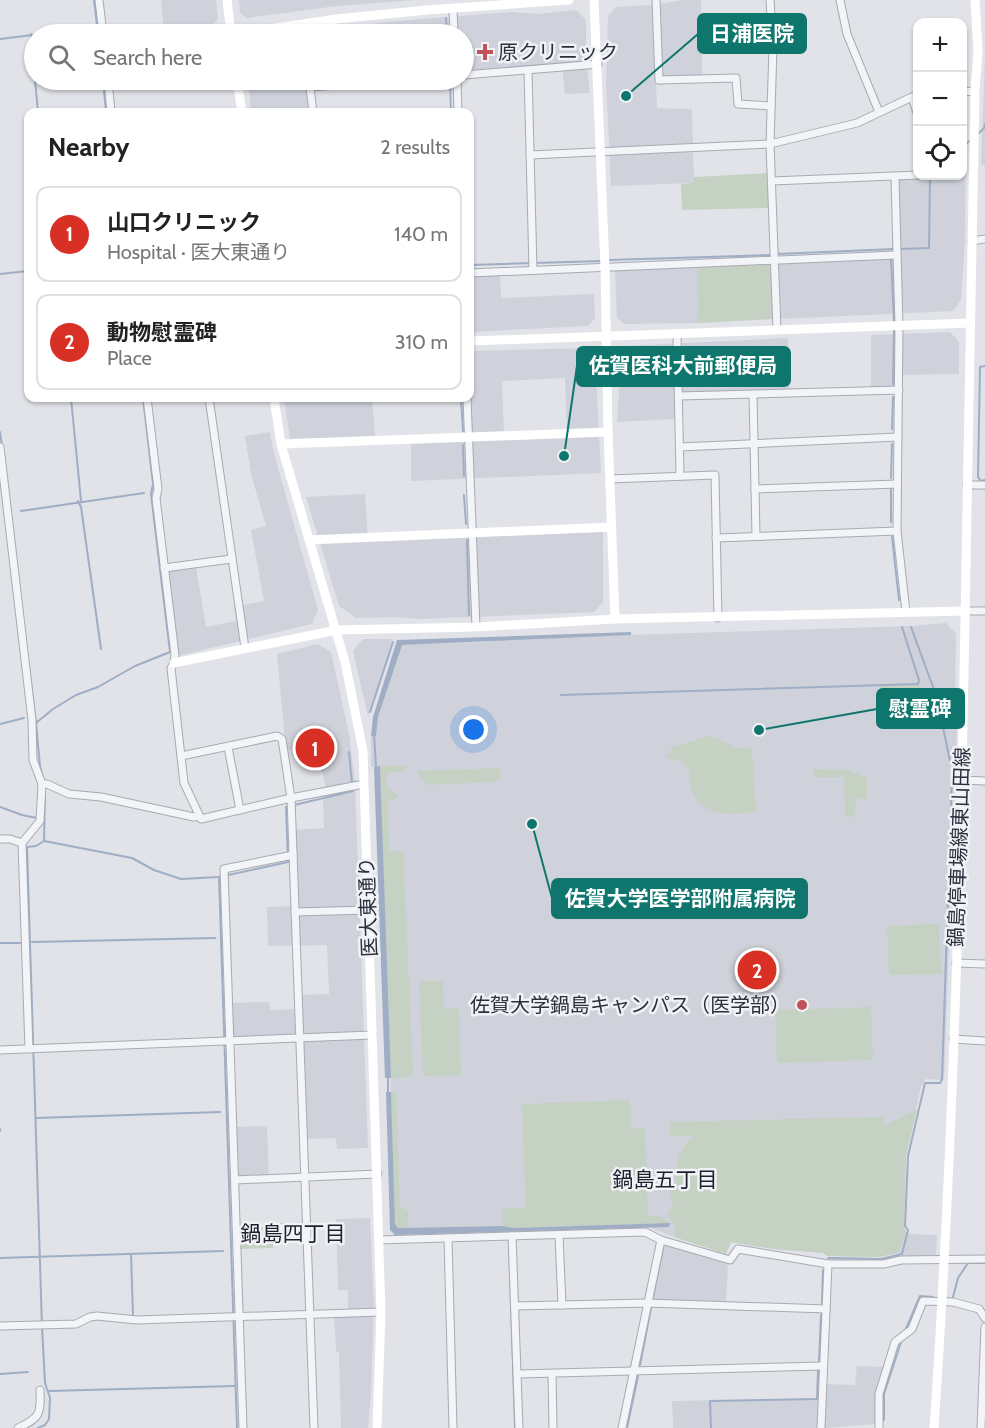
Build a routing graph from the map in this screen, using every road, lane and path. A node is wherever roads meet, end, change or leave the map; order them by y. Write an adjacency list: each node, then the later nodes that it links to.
1 (99, 0): 11 (street)
2 (227, 0): 12 (street)
3 (569, 0): 10 (street)
4 (594, 0): 17 (street)
5 (656, 0): 27 (street)
6 (770, 0): 27 (street)
7 (840, 0): 32 (street)
8 (975, 0): 16 (street, 鍋島停車場線東山田線)
9 (426, 5): 10 (street); 13 (street)
10 (453, 9): 14 (street)
11 (102, 24)
12 (230, 24)
13 (302, 24)
14 (454, 24)
15 (985, 34): 16 (street, 鍋島停車場線東山田線)
16 (978, 51): 24 (street, 鍋島停車場線東山田線)
17 (598, 64): 18 (street); 34 (street)
18 (528, 70): 19 (street); 35 (street)
19 (474, 74)
20 (109, 90): 28 (street)
21 (239, 90): 29 (street)
22 (311, 90): 30 (street)
23 (457, 90): 31 (street)
24 (975, 91): 25 (street); 40 (street, 鍋島停車場線東山田線)
25 (967, 92)
26 (913, 98): 32 (street)
27 (771, 106): 33 (street)
28 (111, 108)
29 (241, 108)
30 (313, 108)
31 (458, 108)
32 (879, 111): 33 (street)
33 (770, 144): 34 (street); 38 (street)
34 (601, 152): 35 (street); 43 (street)
35 (530, 155): 44 (street)
36 (913, 175): 37 (street)
37 (895, 177): 38 (street); 41 (street)
38 (772, 181): 42 (street)
39 (985, 239): 40 (street)
40 (972, 241): 46 (street, 鍋島停車場線東山田線)
41 (896, 251): 42 (street); 47 (street)
42 (775, 256): 43 (street); 48 (street)
43 (605, 263): 44 (street); 50 (street)
44 (533, 266): 45 (street)
45 (474, 273)
46 (970, 323): 47 (street); 69 (street, 鍋島停車場線東山田線)
47 (899, 326): 48 (street); 52 (street)
48 (777, 330): 49 (street)
49 (676, 334): 50 (street); 54 (street)
50 (607, 336): 51 (street); 59 (street)
51 (474, 341)
52 (899, 390): 53 (street); 61 (street)
53 (753, 394): 54 (street); 63 (street)
54 (679, 396): 65 (street)
55 (147, 402): 79 (street)
56 (210, 402): 78 (street)
57 (275, 402): 62 (street, 医大東通り)
58 (467, 402): 60 (street)
59 (608, 432): 60 (street); 67 (street)
60 (469, 437): 62 (street); 74 (street)
61 (897, 437): 63 (street); 68 (street)
62 (281, 444): 77 (street, 医大東通り)
63 (753, 444): 65 (street); 71 (street)
64 (0, 447): 93 (street)
65 (680, 447): 66 (street)
66 (680, 476): 67 (street); 76 (street)
67 (610, 479): 72 (street)
68 (897, 484): 71 (street); 73 (street)
69 (967, 485): 70 (street); 81 (street, 鍋島停車場線東山田線)
70 (985, 485)
71 (755, 489): 75 (street)
72 (611, 527): 74 (street); 84 (street)
73 (897, 531): 75 (street); 82 (street)
74 (473, 533): 77 (street); 85 (street)
75 (756, 536): 76 (street)
76 (716, 538): 83 (street)
77 (309, 540): 86 (street, 医大東通り)
78 (231, 559): 79 (street); 87 (street)
79 (164, 568): 88 (street)
80 (985, 610): 81 (street)
81 (965, 611): 82 (street); 91 (street, 鍋島停車場線東山田線)
82 (906, 612): 83 (street)
83 (718, 618): 84 (street)
84 (615, 619): 85 (street)
85 (476, 627): 86 (street)
86 (337, 630): 87 (street); 94 (street, 医大東通り)
87 (245, 648): 88 (street)
88 (174, 663): 90 (street)
89 (228, 747): 90 (street); 95 (street); 96 (street)
90 (181, 756): 97 (street)
91 (961, 780): 92 (street); 103 (street, 鍋島停車場線東山田線)
92 (985, 781)
93 (44, 784): 97 (street); 99 (street)
94 (357, 786): 95 (street); 101 (street, 医大東通り)
95 (291, 803): 96 (street); 100 (street)
96 (240, 810): 97 (street)
97 (199, 816)
98 (0, 839): 99 (street)
99 (22, 843): 110 (street)
100 (290, 856): 102 (street); 108 (street)
101 (368, 910): 102 (street); 105 (street, 医大東通り)
102 (295, 912): 106 (street)
103 (956, 963): 104 (street); 107 (street, 鍋島停車場線東山田線)
104 (985, 964)
105 (372, 1035): 106 (street); 112 (street, 医大東通り)
106 (299, 1038): 108 (street); 113 (street)
107 (952, 1039): 109 (street); 123 (street, 鍋島停車場線東山田線)
108 (226, 1040): 110 (street); 114 (street)
109 (985, 1041)
110 (33, 1049): 111 (street)
111 (0, 1050)
112 (378, 1174): 113 (street); 120 (street, 医大東通り)
113 (304, 1177): 114 (street); 115 (street)
114 (236, 1180): 132 (street)
115 (306, 1227): 116 (street); 131 (street)
116 (277, 1228)
117 (559, 1235): 118 (street); 121 (street); 127 (street)
118 (513, 1236): 119 (street); 128 (street)
119 (448, 1238): 120 (street); 145 (street)
120 (379, 1240): 130 (street, 医大東通り)
121 (661, 1240): 124 (street); 126 (street)
122 (985, 1259): 123 (street)
123 (944, 1260): 124 (street); 125 (street, 鍋島停車場線東山田線)
124 (828, 1264): 129 (street)
125 (942, 1302): 133 (street); 150 (street); 151 (street, 鍋島停車場線東山田線)
126 (647, 1303): 127 (street); 129 (street); 137 (street)
127 (562, 1305): 128 (street)
128 (515, 1306): 138 (street)
129 (826, 1309): 136 (street)
130 (381, 1312): 131 (street); 144 (street, 医大東通り)
131 (310, 1313): 132 (street); 143 (street)
132 (235, 1316): 134 (street); 142 (street)
133 (985, 1318)
134 (0, 1326)
135 (985, 1327): 152 (street)
136 (823, 1366): 137 (street); 149 (street)
137 (634, 1372): 139 (street); 148 (street)
138 (518, 1374): 139 (street); 146 (street)
139 (552, 1374): 147 (street)
140 (40, 1393): 141 (street)
141 (18, 1428)
142 (243, 1428)
143 (314, 1428)
144 (376, 1428)
145 (453, 1428)
146 (519, 1428)
147 (553, 1428)
148 (622, 1428)
149 (821, 1428)
150 (879, 1428)
151 (934, 1428)
152 (981, 1428)

